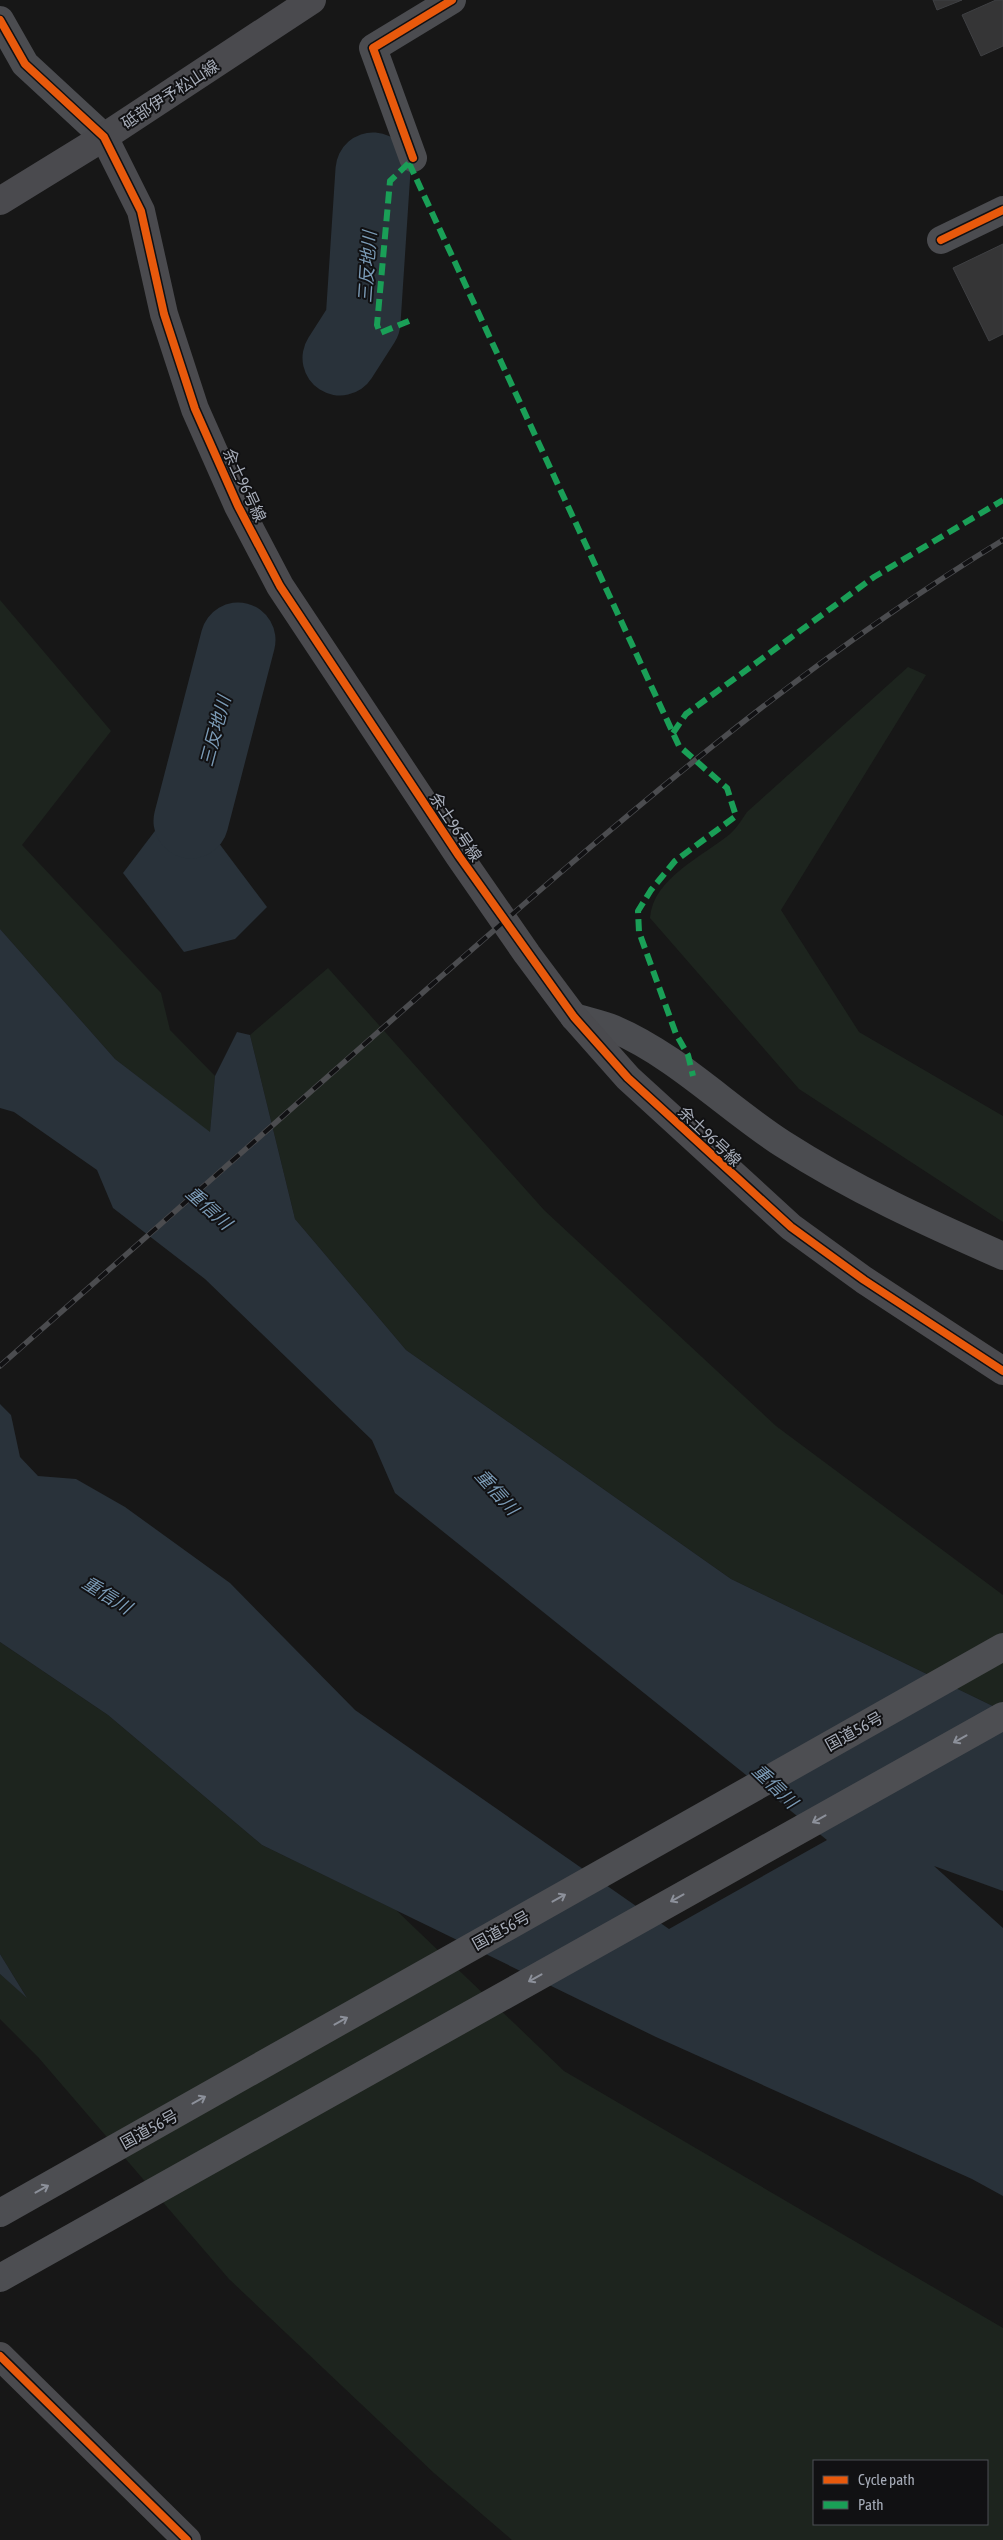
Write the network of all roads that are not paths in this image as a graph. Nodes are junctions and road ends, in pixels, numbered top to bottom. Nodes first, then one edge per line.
1 (312, 0) edge
2 (452, 0) edge
3 (0, 20) edge
4 (104, 137) junction
5 (414, 158) dead end
6 (0, 201) edge
7 (1003, 210) edge
8 (941, 240) dead end
9 (574, 1017) junction
10 (1003, 1256) edge
11 (1003, 1371) edge
12 (1003, 1647) edge
13 (1003, 1716) edge
14 (0, 2213) edge
15 (0, 2278) edge
16 (0, 2356) edge
17 (186, 2540) edge

1 - 4 street, 砥部伊予松山線
2 - 5 street
3 - 4 street
4 - 6 street, 砥部伊予松山線
4 - 9 street, 余土96号線
7 - 8 street
9 - 10 street
9 - 11 street, 余土96号線
14 -> 12 highway, 国道56号
13 -> 15 highway
16 - 17 street

